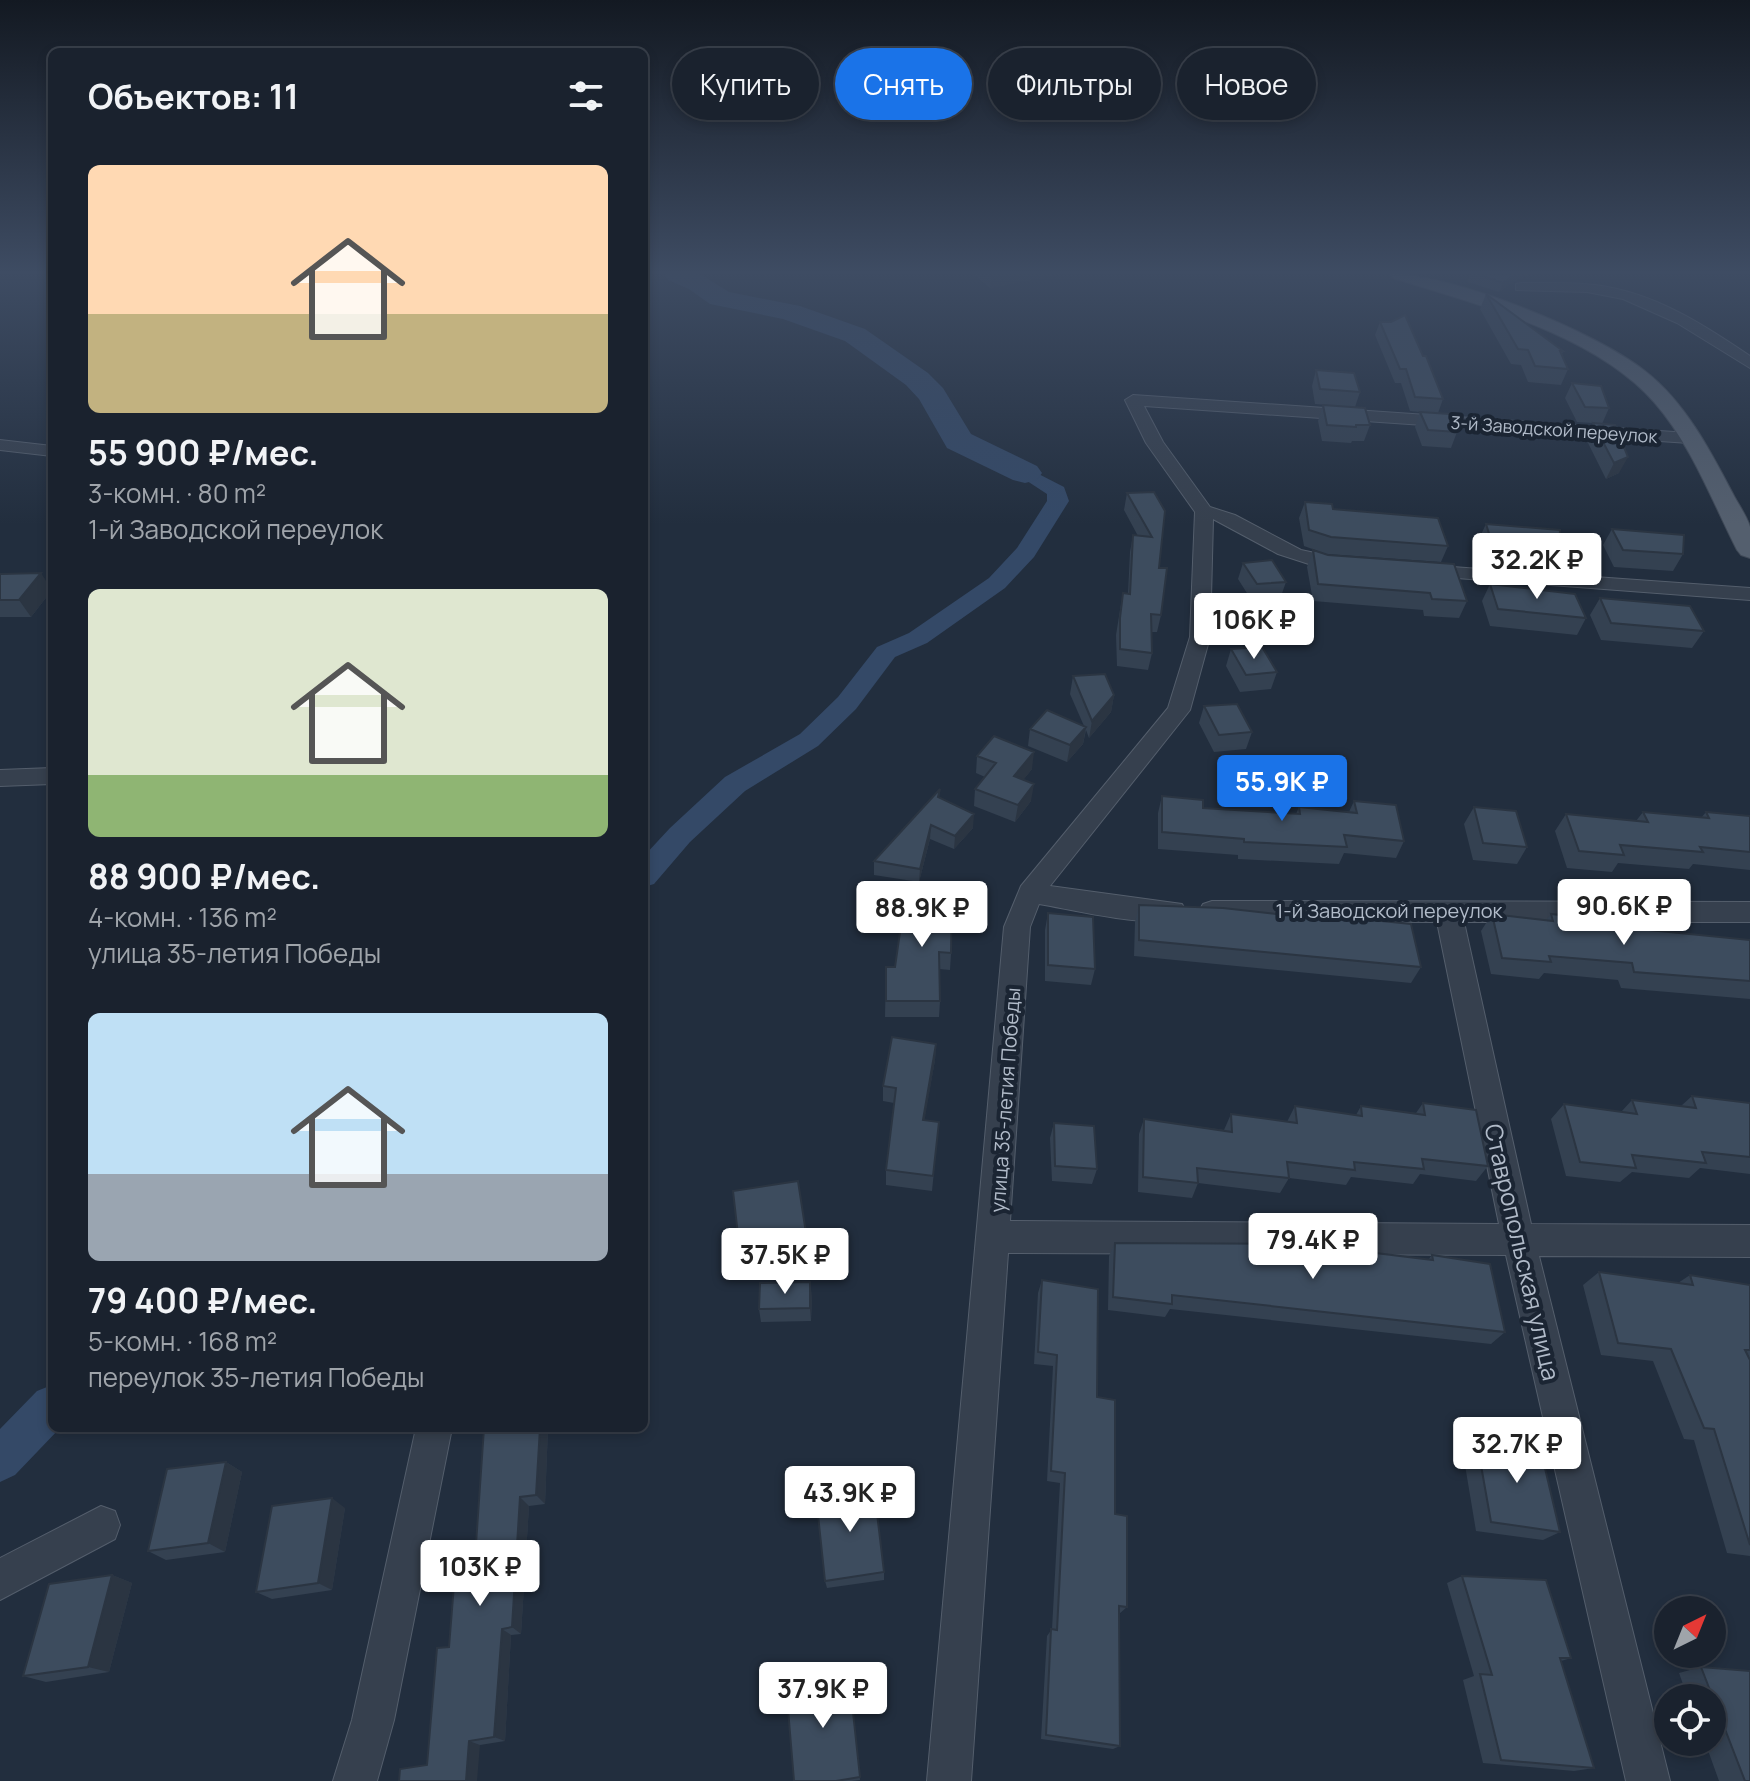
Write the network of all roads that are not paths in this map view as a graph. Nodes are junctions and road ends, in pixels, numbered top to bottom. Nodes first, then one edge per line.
1 (1612, 357) edge
2 (1689, 438) junction
3 (0, 445) edge
4 (48, 451) edge
5 (1204, 512) junction
6 (1750, 550) edge
7 (1370, 567) edge
8 (1402, 569) edge
9 (1750, 594) edge
10 (48, 776) edge
11 (0, 778) edge
12 (1030, 893) junction
13 (1448, 910) junction
14 (1750, 912) edge
15 (995, 1237) junction
16 (1518, 1238) junction
17 (1750, 1241) edge
18 (433, 1432) edge
19 (101, 1525) dead end
20 (0, 1580) edge
21 (355, 1781) edge
22 (949, 1781) edge
23 (1648, 1781) edge

1 - 2 main road
2 - 5 street, 3-й Заводской переулок
2 - 6 main road
3 - 4 street
5 - 7 street
5 - 12 street, улица 35-летия Победы
8 - 9 street
10 - 11 street
12 - 13 street, 1-й Заводской переулок
12 - 15 street, улица 35-летия Победы
13 - 14 street, 1-й Заводской переулок
13 - 16 street, Ставропольская улица
15 - 16 street
15 - 22 street, улица 35-летия Победы
16 - 17 street
16 - 23 street, Ставропольская улица
18 - 21 street
19 - 20 street

